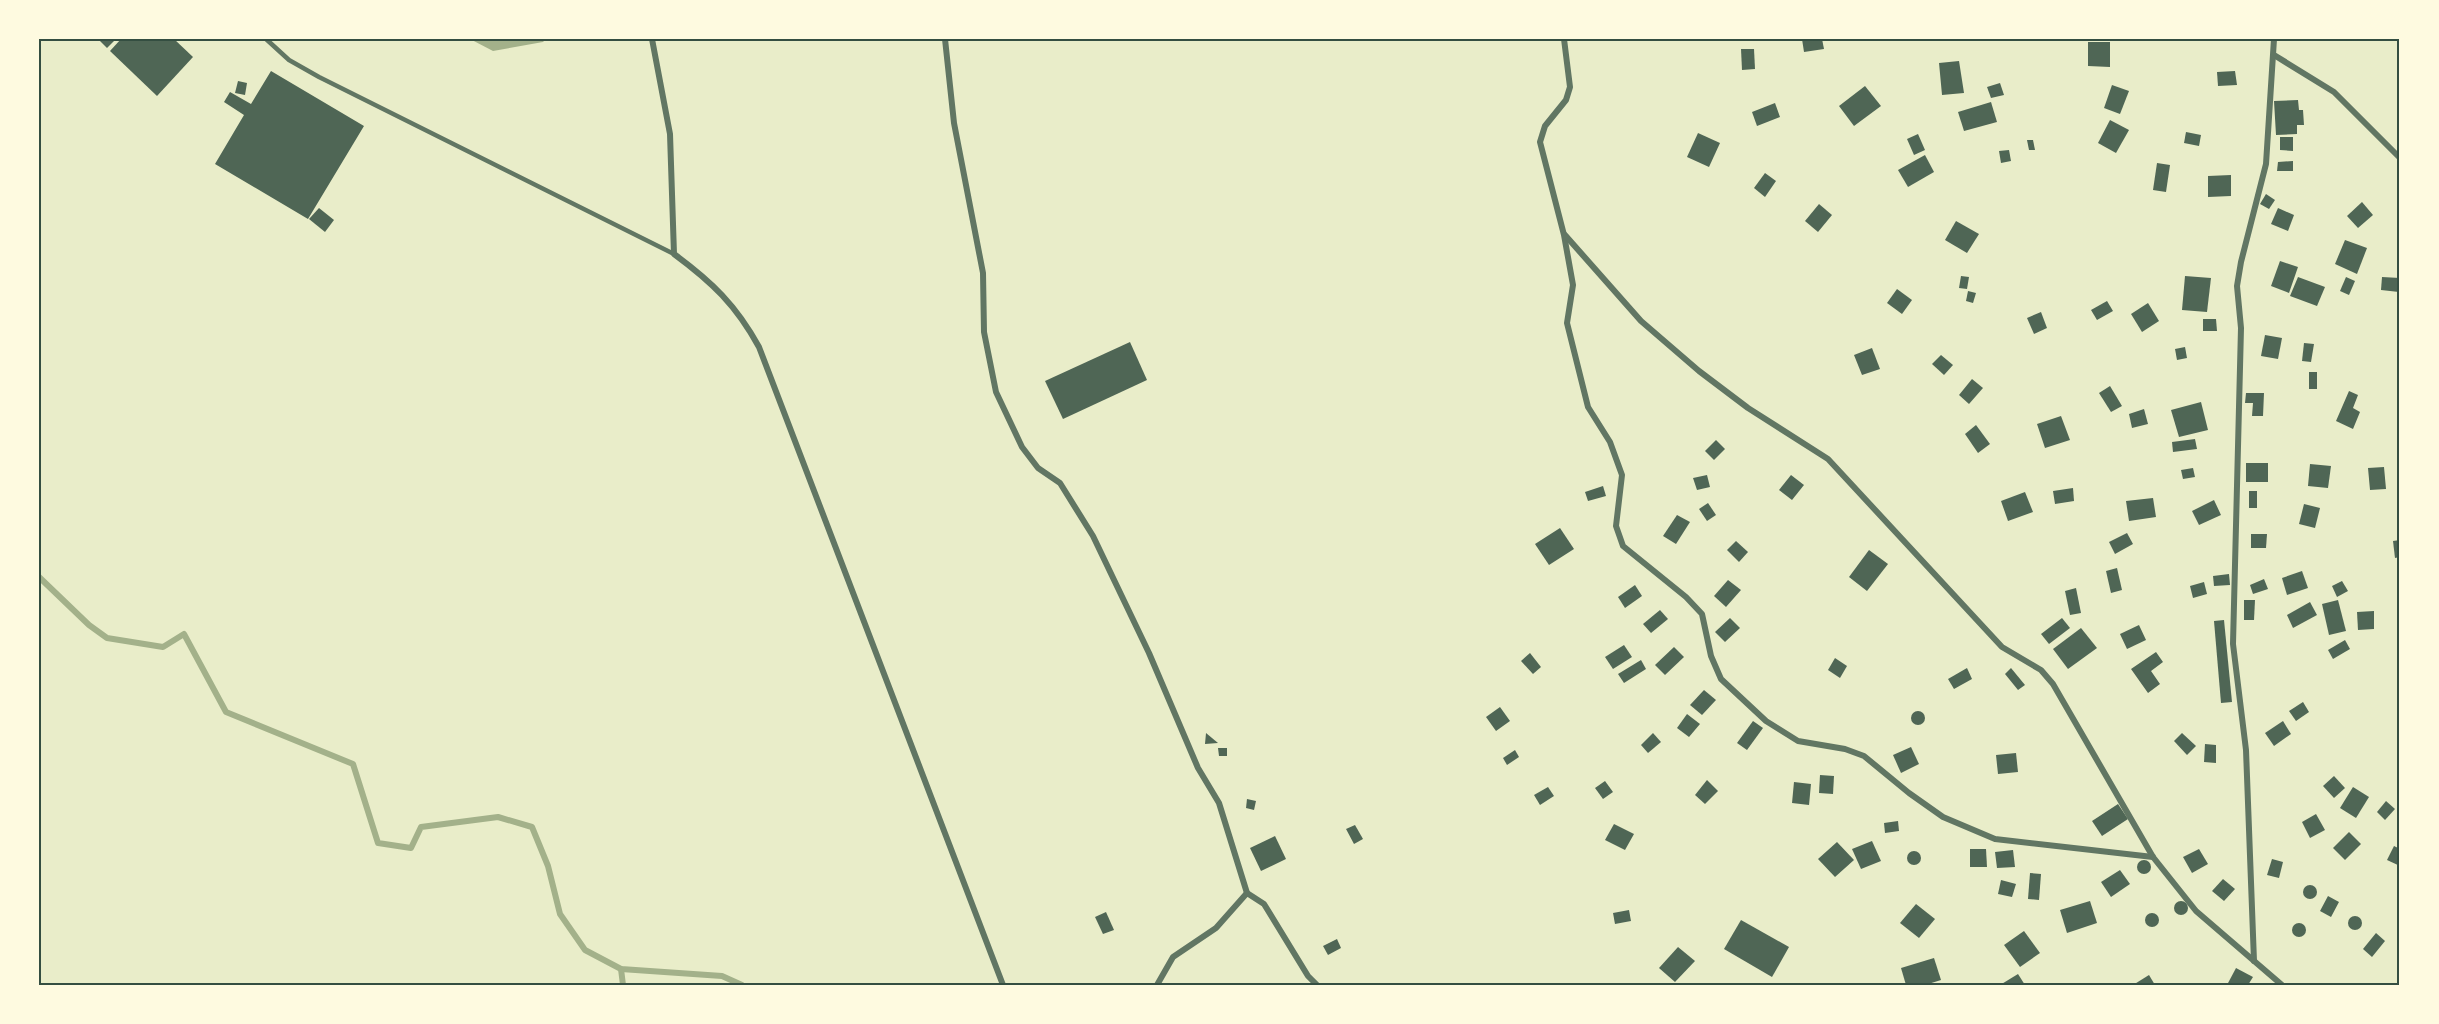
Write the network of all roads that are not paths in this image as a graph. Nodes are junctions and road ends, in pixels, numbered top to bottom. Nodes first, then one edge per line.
1 (266, 39) edge
2 (652, 39) edge
3 (945, 39) edge
4 (1564, 39) edge
5 (2274, 39) edge
6 (2274, 55) junction
7 (2400, 158) edge
8 (1564, 235) junction
9 (674, 254) junction
10 (2153, 857) junction
11 (1247, 893) junction
12 (2254, 961) junction
13 (1003, 985) edge
14 (1157, 985) edge
15 (1317, 985) edge
16 (2282, 985) edge

1 - 9 lane
2 - 9 street
3 - 11 street
4 - 8 street
5 - 6 street
6 - 7 street
6 - 12 street
8 - 10 street
8 - 10 street
9 - 13 street
10 - 12 street
11 - 14 street
11 - 15 street
12 - 16 street

